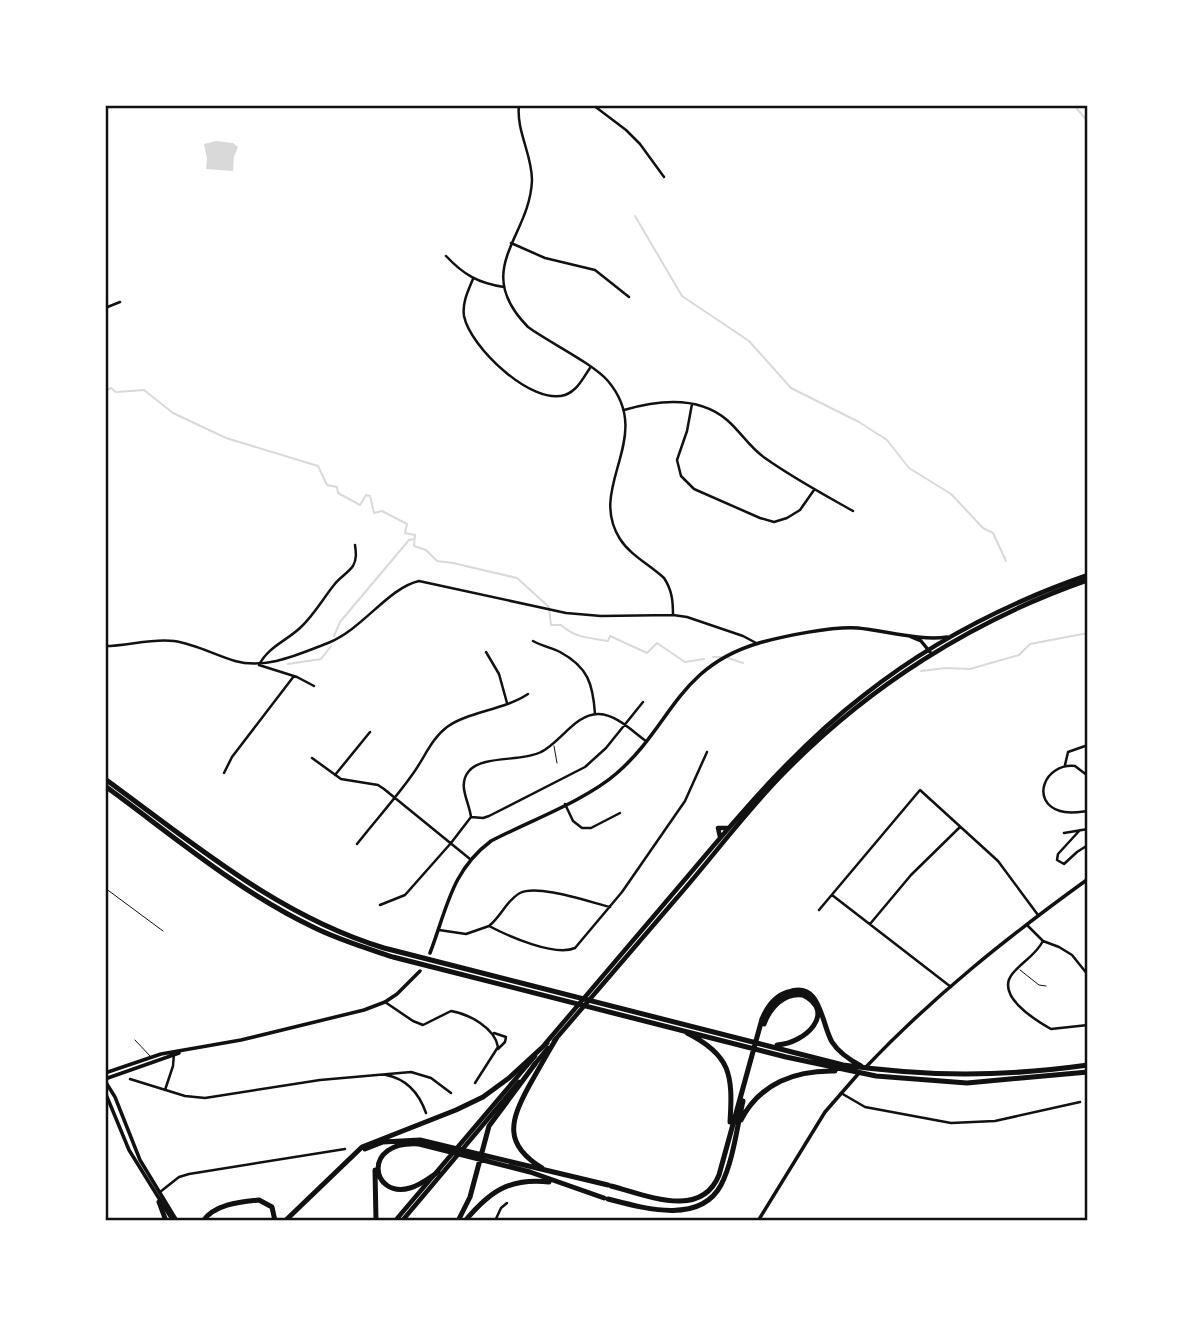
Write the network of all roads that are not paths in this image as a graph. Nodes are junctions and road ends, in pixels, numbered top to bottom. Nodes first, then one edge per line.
1 (519, 105) edge
2 (593, 105) edge
3 (664, 177) dead end
4 (511, 243) junction
5 (446, 256) dead end
6 (473, 279) junction
7 (504, 287) junction
8 (629, 297) dead end
9 (120, 302) dead end
10 (105, 308) edge
11 (590, 368) junction
12 (692, 404) junction
13 (624, 410) junction
14 (814, 489) junction
15 (853, 511) dead end
16 (355, 545) dead end
17 (1088, 578) edge
18 (673, 615) junction
19 (907, 636) junction
20 (921, 636) junction
21 (950, 637) junction
22 (533, 641) dead end
23 (758, 644) junction
24 (105, 646) edge
25 (930, 651) junction
26 (486, 652) dead end
27 (259, 665) junction
28 (294, 676) junction
29 (314, 686) dead end
30 (528, 694) dead end
31 (643, 702) dead end
32 (507, 704) junction
33 (595, 714) junction
34 (624, 725) junction
35 (370, 732) dead end
36 (646, 741) junction
37 (554, 744) junction
38 (1088, 744) edge
39 (707, 752) dead end
40 (312, 758) dead end
41 (557, 763) dead end
42 (1065, 765) junction
43 (224, 773) dead end
44 (335, 775) junction
45 (1088, 776) edge
46 (105, 779) edge
47 (105, 786) edge
48 (394, 797) junction
49 (565, 804) junction
50 (1088, 811) edge
51 (620, 813) dead end
52 (471, 817) junction
53 (961, 825) junction
54 (1088, 829) edge
55 (1080, 830) junction
56 (1064, 833) dead end
57 (451, 843) junction
58 (357, 844) dead end
59 (1088, 845) edge
60 (470, 859) junction
61 (1088, 879) edge
62 (105, 888) edge
63 (832, 895) junction
64 (380, 905) dead end
65 (610, 907) junction
66 (819, 910) dead end
67 (1038, 915) junction
68 (870, 924) junction
69 (1026, 924) junction
70 (489, 926) junction
71 (439, 930) junction
72 (163, 931) dead end
73 (1043, 941) junction
74 (426, 960) junction
75 (1019, 968) junction
76 (420, 971) dead end
77 (1088, 975) edge
78 (1046, 986) dead end
79 (951, 987) junction
80 (384, 1002) junction
81 (603, 1007) junction
82 (1088, 1026) edge
83 (677, 1028) junction
84 (490, 1030) junction
85 (759, 1038) junction
86 (556, 1039) junction
87 (135, 1040) dead end
88 (547, 1043) junction
89 (767, 1045) junction
90 (496, 1051) junction
91 (174, 1053) junction
92 (152, 1060) junction
93 (535, 1064) junction
94 (1088, 1065) edge
95 (864, 1068) junction
96 (846, 1071) junction
97 (1088, 1072) edge
98 (105, 1073) edge
99 (399, 1073) junction
100 (375, 1074) junction
101 (130, 1079) dead end
102 (399, 1079) junction
103 (105, 1080) edge
104 (475, 1083) dead end
105 (165, 1090) junction
106 (105, 1092) edge
107 (451, 1093) dead end
108 (841, 1093) junction
109 (1080, 1102) dead end
110 (426, 1112) dead end
111 (733, 1132) junction
112 (399, 1140) junction
113 (448, 1148) junction
114 (345, 1149) dead end
115 (486, 1158) junction
116 (347, 1161) junction
117 (438, 1171) junction
118 (548, 1171) junction
119 (556, 1183) junction
120 (157, 1194) junction
121 (159, 1202) junction
122 (508, 1203) dead end
123 (166, 1221) edge
124 (175, 1221) edge
125 (203, 1221) edge
126 (275, 1221) edge
127 (285, 1221) edge
128 (376, 1221) edge
129 (395, 1221) edge
130 (402, 1221) edge
131 (462, 1221) edge
132 (495, 1221) edge
133 (758, 1221) edge

1 - 4 street
2 - 3 street
4 - 7 street
4 - 8 street
5 - 6 street
6 - 7 street
6 - 11 street
7 - 11 street
9 - 10 street
11 - 13 street
12 - 13 street
12 - 14 street
12 - 14 street
13 - 18 street
14 - 15 street
16 - 27 street
17 - 21 highway
17 - 25 highway
18 - 23 street
18 - 27 street
19 - 20 main road
19 - 23 main road
19 - 25 main road
20 - 21 main road
20 - 25 main road
21 - 25 highway
22 - 33 street
23 - 36 main road
24 - 27 street
25 - 86 highway
25 - 88 highway
26 - 32 street
27 - 28 street
28 - 29 street
28 - 43 street
30 - 32 street
31 - 34 street
32 - 48 street
33 - 34 street
33 - 37 street
34 - 36 street
34 - 52 street
35 - 44 street
36 - 49 main road
37 - 41 lane
37 - 52 street
38 - 42 street
39 - 65 street
40 - 44 street
42 - 45 street
42 - 50 street
44 - 48 street
46 - 74 highway
47 - 74 highway
48 - 57 street
48 - 58 street
49 - 51 street
49 - 60 main road
52 - 57 street
53 - 63 street
53 - 67 street
53 - 68 street
54 - 55 street
55 - 56 street
55 - 59 street
57 - 60 street
57 - 64 street
60 - 71 main road
61 - 67 main road
62 - 72 lane
63 - 66 street
63 - 68 street
65 - 70 street
65 - 70 street
67 - 69 main road
68 - 79 street
69 - 73 street
69 - 79 main road
70 - 71 street
71 - 74 main road
73 - 75 street
73 - 77 street
74 - 81 highway
75 - 78 lane
75 - 82 street
76 - 80 main road
79 - 108 main road
80 - 84 street
80 - 91 main road
81 - 83 highway
81 - 89 highway
83 - 96 highway
83 - 111 highway
84 - 90 street
84 - 90 street
85 - 89 highway
85 - 95 highway
85 - 111 highway
86 - 93 highway
86 - 118 highway
87 - 92 lane
88 - 116 highway
88 - 117 highway
89 - 95 highway
90 - 104 street
91 - 92 main road
91 - 105 street
92 - 98 main road
92 - 103 main road
93 - 130 highway
93 - 131 highway
94 - 95 highway
96 - 97 highway
96 - 111 highway
99 - 100 street
99 - 102 street
99 - 107 street
100 - 102 street
100 - 105 street
101 - 105 street
102 - 110 street
103 - 120 main road
106 - 120 main road
108 - 109 street
108 - 133 main road
111 - 118 highway
111 - 119 highway
112 - 113 highway
112 - 116 highway
112 - 128 highway
113 - 115 highway
113 - 117 highway
114 - 120 street
115 - 118 highway
115 - 119 highway
116 - 127 highway
117 - 129 highway
119 - 131 highway
120 - 121 main road
120 - 124 main road
121 - 123 highway
121 - 124 main road
122 - 132 street
125 - 126 highway

